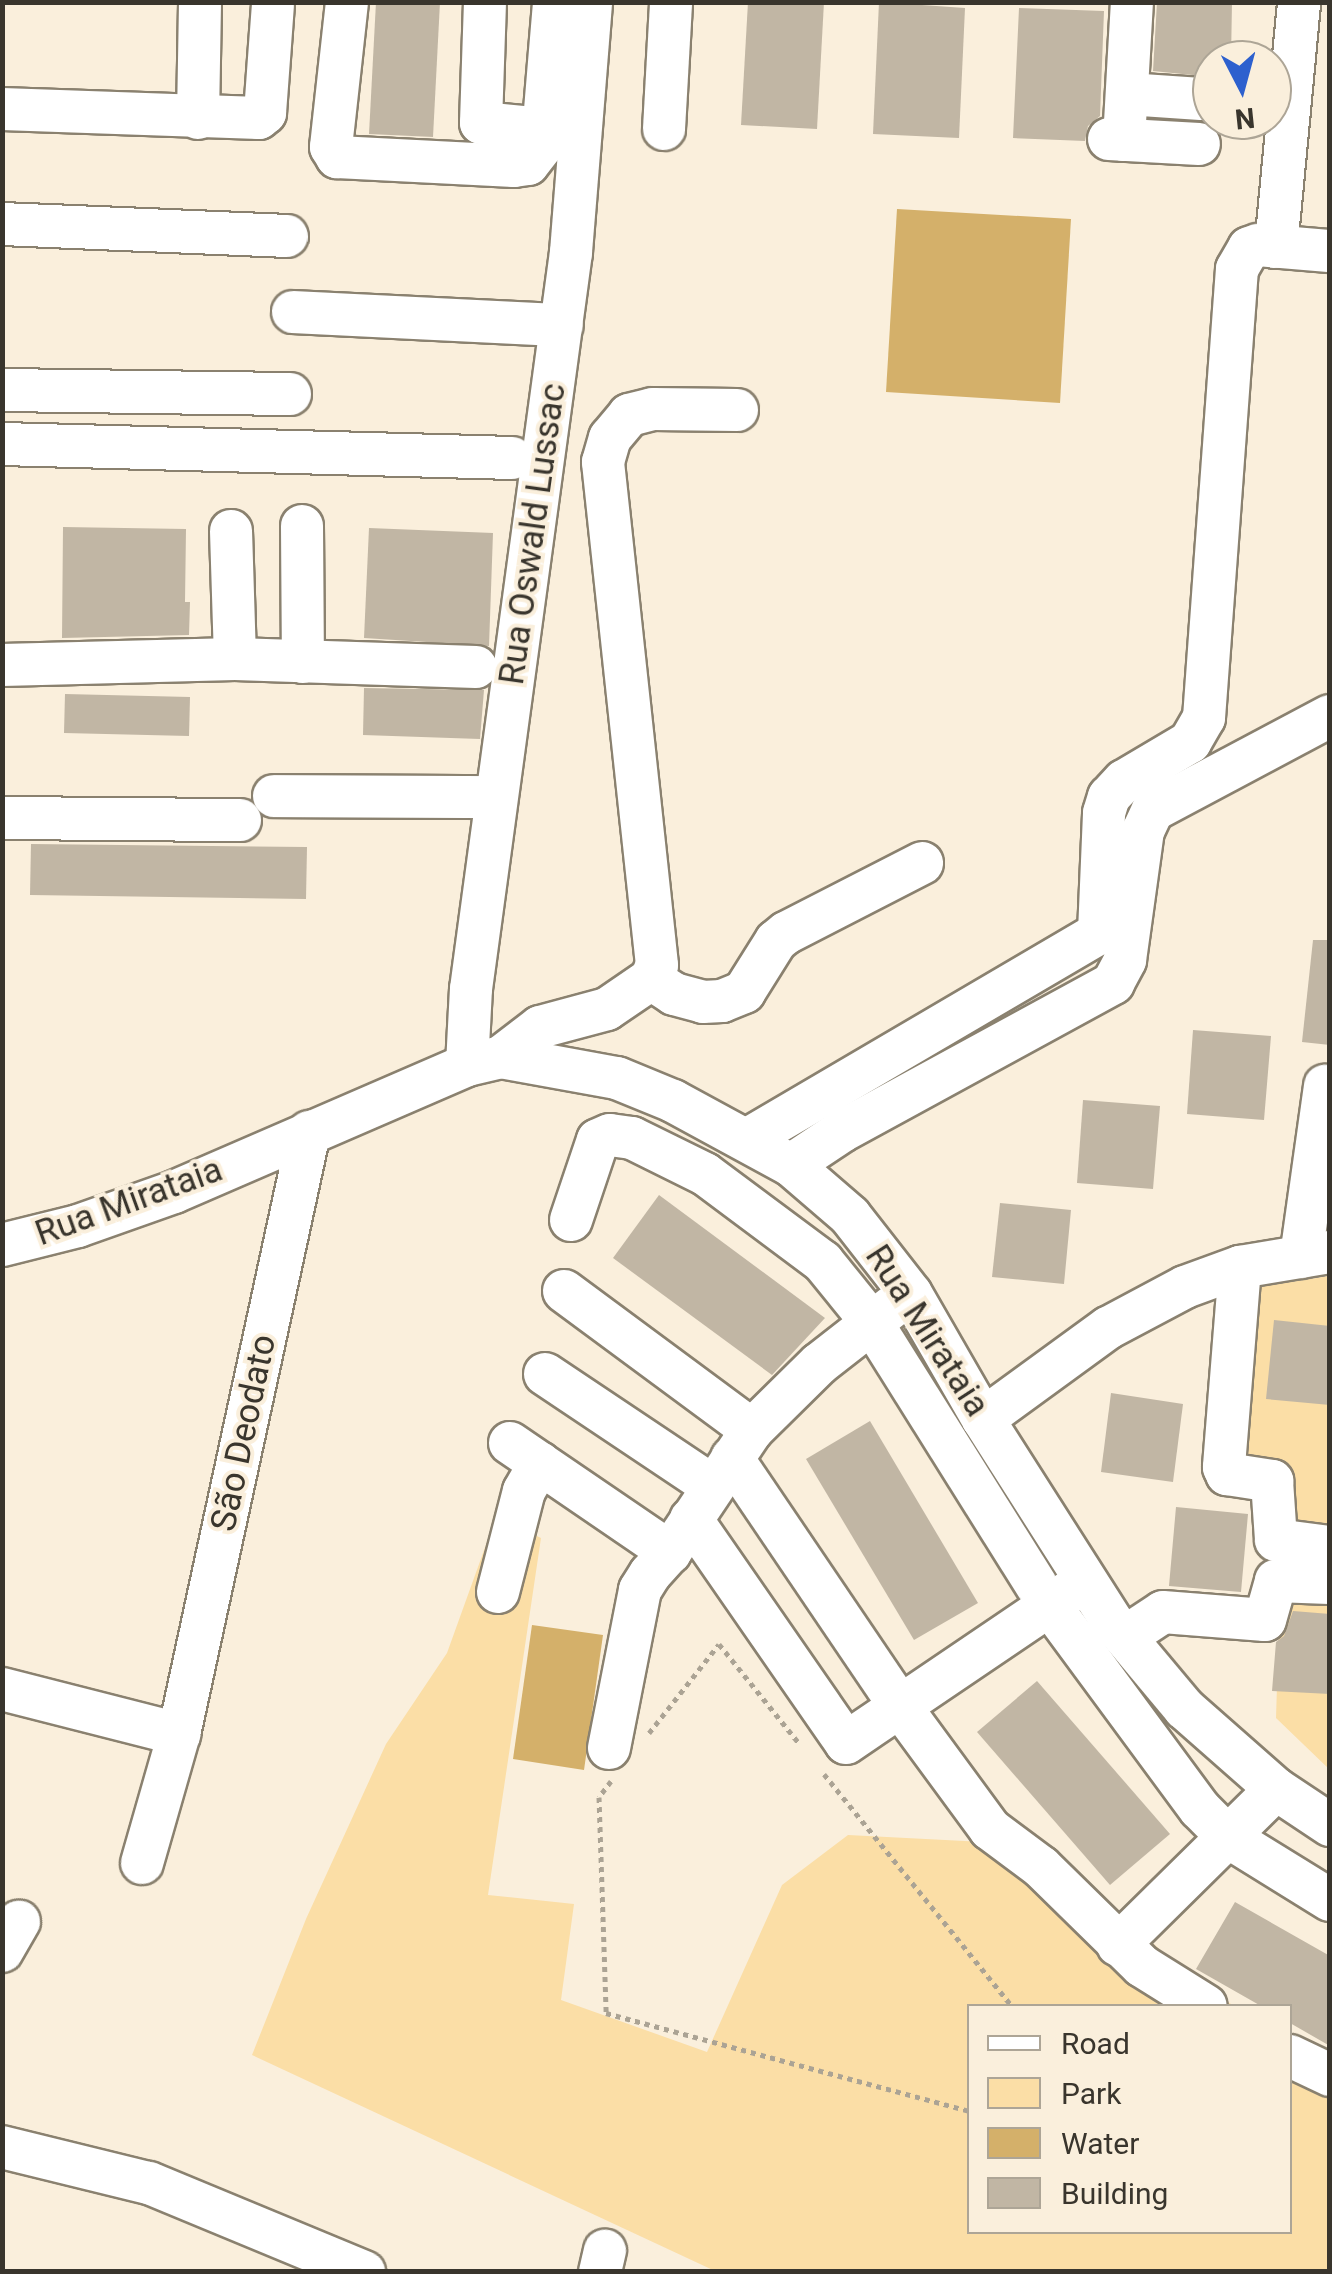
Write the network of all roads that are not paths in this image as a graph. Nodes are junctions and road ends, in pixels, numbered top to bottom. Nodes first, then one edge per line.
1 (200, 2) edge
2 (347, 2) edge
3 (486, 2) edge
4 (554, 2) edge
5 (590, 2) edge
6 (671, 2) edge
7 (1132, 2) edge
8 (1299, 2) edge
9 (272, 5) dead end
10 (1127, 94) junction
11 (1192, 99) edge
12 (2, 108) edge
13 (198, 118) junction
14 (664, 128) dead end
15 (543, 129) junction
16 (1199, 144) dead end
17 (2, 224) edge
18 (286, 236) dead end
19 (1276, 246) junction
20 (1330, 251) edge
21 (293, 312) dead end
22 (562, 325) junction
23 (2, 390) edge
24 (290, 394) dead end
25 (737, 410) dead end
26 (548, 430) junction
27 (610, 438) junction
28 (2, 444) edge
29 (512, 458) dead end
30 (302, 526) dead end
31 (231, 531) dead end
32 (235, 659) junction
33 (303, 662) junction
34 (2, 666) edge
35 (476, 668) dead end
36 (1330, 716) edge
37 (274, 796) dead end
38 (496, 796) junction
39 (2, 818) edge
40 (240, 820) dead end
41 (922, 863) dead end
42 (651, 978) junction
43 (484, 1061) junction
44 (1325, 1086) dead end
45 (309, 1132) junction
46 (748, 1139) junction
47 (791, 1165) junction
48 (572, 1220) dead end
49 (2, 1245) edge
50 (1315, 1254) edge
51 (1240, 1267) junction
52 (564, 1291) dead end
53 (912, 1294) junction
54 (870, 1320) junction
55 (545, 1374) dead end
56 (983, 1418) junction
57 (711, 1489) junction
58 (1330, 1547) edge
59 (1085, 1581) junction
60 (1330, 1583) edge
61 (1036, 1586) dead end
62 (498, 1592) dead end
63 (1062, 1622) dead end
64 (1125, 1638) junction
65 (2, 1689) edge
66 (902, 1709) junction
67 (179, 1734) junction
68 (626, 1750) road end
69 (1276, 1790) junction
70 (1330, 1825) edge
71 (1228, 1837) junction
72 (142, 1863) dead end
73 (1330, 1900) edge
74 (1118, 1945) junction
75 (1203, 2004) edge
76 (1292, 2057) edge
77 (1330, 2076) edge
78 (2, 2147) edge
79 (364, 2272) edge

1 - 13 street
2 - 15 street
3 - 15 street
4 - 15 street
5 - 22 street, Rua Oswald Lussac
6 - 14 street
7 - 10 street
8 - 19 street
9 - 13 street
10 - 11 street
10 - 16 street
12 - 13 street
17 - 18 street
19 - 20 street
19 - 46 street
21 - 22 street
22 - 26 street, Rua Oswald Lussac
23 - 24 street
25 - 27 street
26 - 27 street
26 - 38 street, Rua Oswald Lussac
27 - 42 street
28 - 29 street
30 - 33 street
31 - 32 street
32 - 33 street
32 - 34 street
33 - 35 street
36 - 47 street
37 - 38 street
38 - 43 street, Rua Oswald Lussac
39 - 40 street
41 - 42 street
42 - 43 street
43 - 45 street, Rua Mirataia
43 - 46 street, Rua Mirataia
44 - 50 street
45 - 49 street, Rua Mirataia
45 - 67 street, São Deodato
46 - 47 street, Rua Mirataia
47 - 53 street, Rua Mirataia
48 - 54 street
50 - 51 street
51 - 56 street
51 - 58 street
52 - 57 street
53 - 54 street
53 - 56 street, Rua Mirataia
54 - 57 street
54 - 61 street
55 - 57 street
56 - 59 street, Rua Mirataia
57 - 62 street
57 - 66 street
57 - 66 street
57 - 68 street
59 - 64 street, Rua Mirataia
59 - 66 street
60 - 64 street
63 - 71 street
64 - 69 street, Rua Mirataia
65 - 67 street
66 - 74 street
67 - 72 street, São Deodato
69 - 70 street, Rua Mirataia
69 - 71 street
71 - 73 street
71 - 74 street
74 - 75 street
76 - 77 street
78 - 79 street

